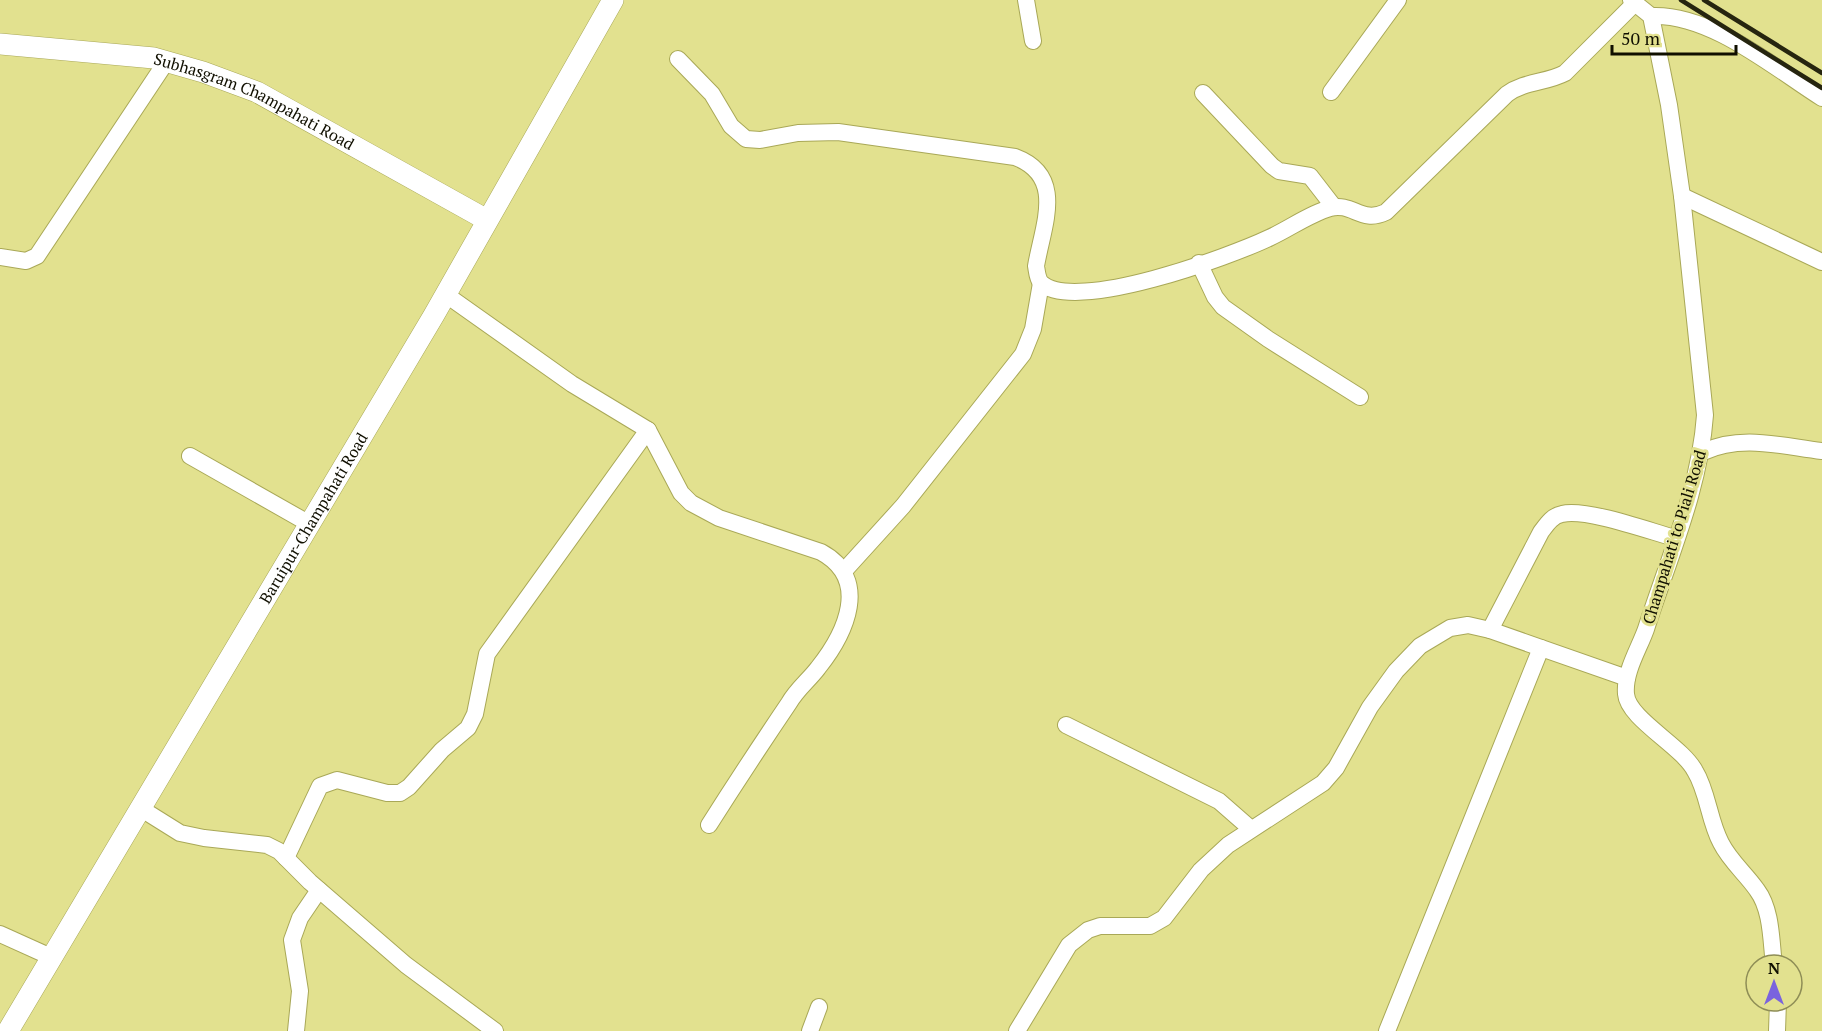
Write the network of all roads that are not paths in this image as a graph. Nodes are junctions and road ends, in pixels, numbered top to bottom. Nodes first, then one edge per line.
1 (613, 0) edge
2 (1026, 0) edge
3 (1398, 0) edge
4 (1633, 2) edge
5 (1651, 16) junction
6 (1033, 41) dead end
7 (0, 44) edge
8 (678, 59) dead end
9 (166, 62) junction
10 (1331, 92) dead end
11 (1203, 93) dead end
12 (1822, 98) edge
13 (1682, 196) junction
14 (1334, 207) junction
15 (487, 219) junction
16 (0, 257) edge
17 (1822, 262) edge
18 (1199, 263) junction
19 (1041, 283) junction
20 (445, 294) junction
21 (1360, 397) dead end
22 (648, 429) junction
23 (1702, 452) junction
24 (1822, 452) edge
25 (190, 456) dead end
26 (308, 523) junction
27 (1675, 538) junction
28 (844, 571) junction
29 (1490, 630) junction
30 (1541, 648) junction
31 (1627, 678) junction
32 (1066, 725) dead end
33 (140, 808) junction
34 (709, 825) dead end
35 (1251, 829) junction
36 (286, 858) junction
37 (319, 890) junction
38 (0, 934) edge
39 (1773, 953) edge
40 (51, 957) junction
41 (819, 1007) dead end
42 (1778, 1013) edge
43 (8, 1031) edge
44 (296, 1031) edge
45 (495, 1031) edge
46 (810, 1031) edge
47 (1017, 1031) edge
48 (1387, 1031) edge
49 (1777, 1031) edge

1 - 15 main road, Baruipur-Champahati Road
2 - 6 street
3 - 10 street
4 - 5 street
4 - 14 street
5 - 12 street
5 - 13 street, Champahati to Piali Road
7 - 9 main road, Subhasgram Champahati Road
8 - 19 street
9 - 15 main road, Subhasgram Champahati Road
9 - 16 street
11 - 14 street
13 - 17 street
13 - 23 street, Champahati to Piali Road
14 - 18 street
15 - 20 main road, Baruipur-Champahati Road
18 - 19 street
18 - 21 street
19 - 28 street
20 - 22 street
20 - 26 main road, Baruipur-Champahati Road
22 - 28 street
22 - 36 street
23 - 24 street
23 - 27 street, Champahati to Piali Road
25 - 26 street
26 - 33 main road, Baruipur-Champahati Road
27 - 29 street
27 - 31 street, Champahati to Piali Road
28 - 34 street
29 - 30 street
29 - 35 street
30 - 31 street
30 - 48 street
31 - 39 street
32 - 35 street
33 - 36 street
33 - 40 main road, Baruipur-Champahati Road
35 - 47 street
36 - 37 street
37 - 44 street
37 - 45 street
38 - 40 street
40 - 43 main road, Baruipur-Champahati Road
41 - 46 street
42 - 49 street

